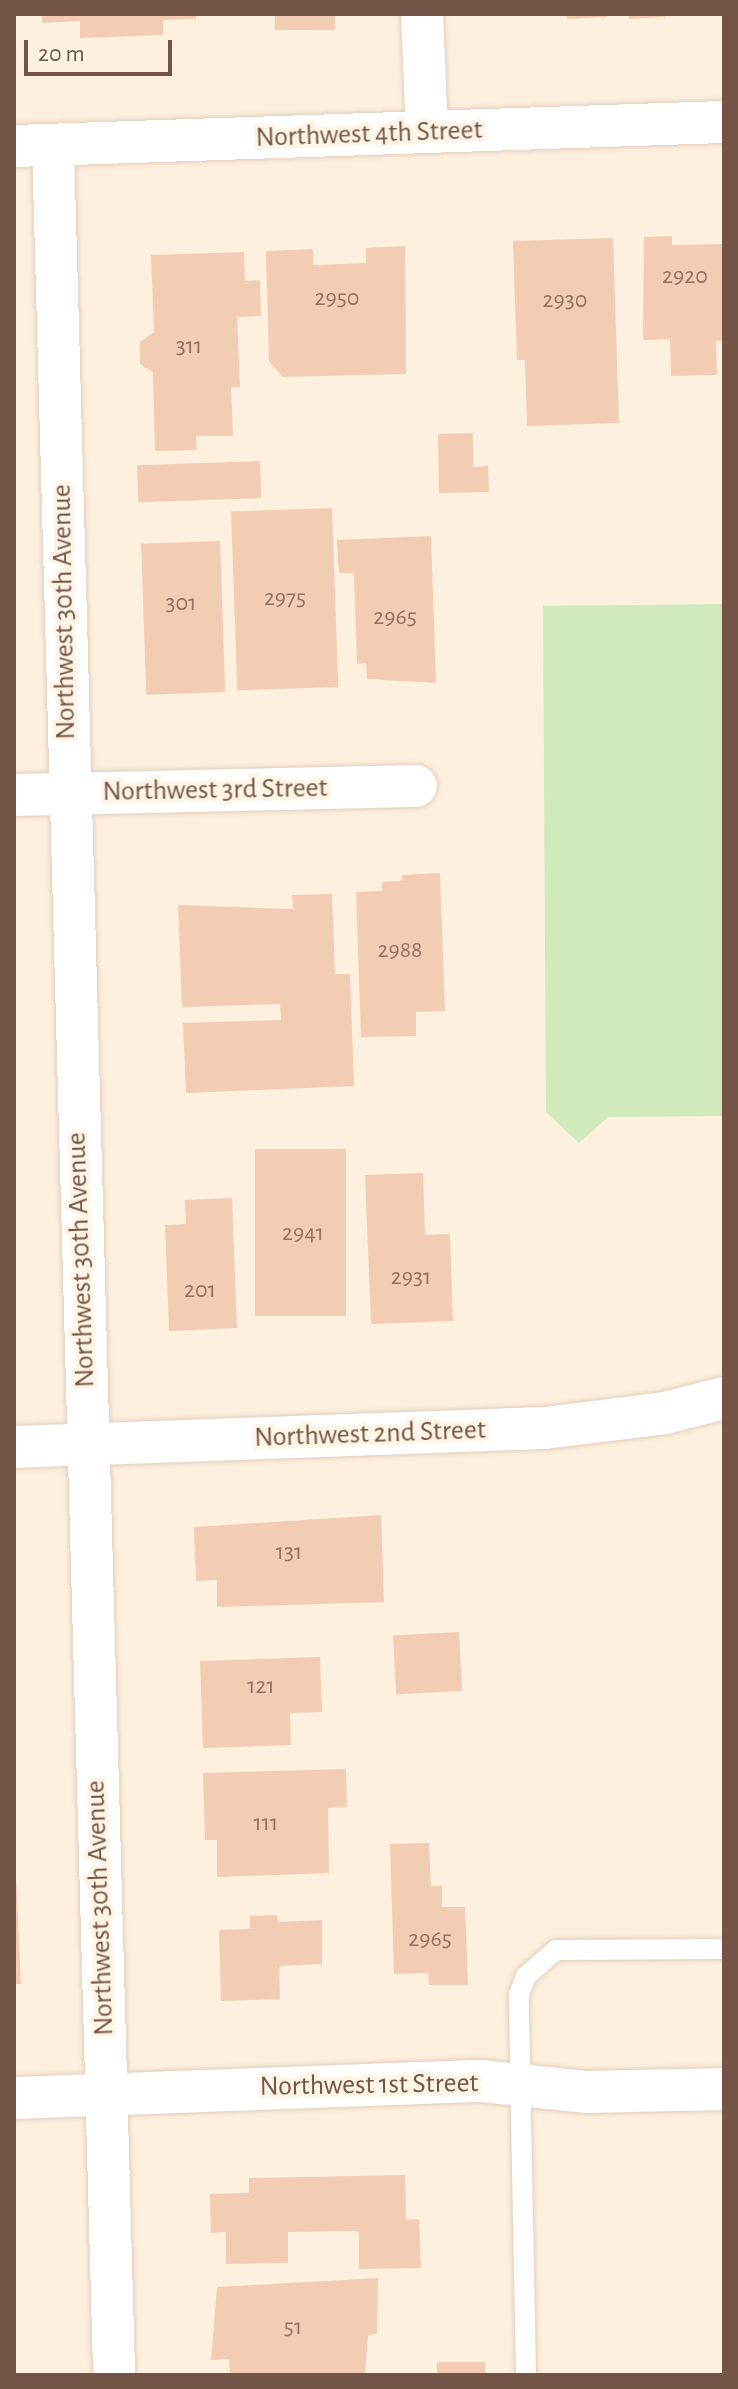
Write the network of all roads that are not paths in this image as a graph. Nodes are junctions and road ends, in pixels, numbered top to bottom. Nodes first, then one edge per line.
1 (422, 14) edge
2 (724, 122) edge
3 (427, 132) junction
4 (34, 145) edge
5 (416, 786) dead end
6 (69, 793) junction
7 (14, 795) edge
8 (724, 1398) edge
9 (86, 1444) junction
10 (14, 1447) edge
11 (724, 1949) edge
12 (522, 2085) junction
13 (724, 2089) edge
14 (106, 2095) junction
15 (14, 2098) edge
16 (114, 2375) edge
17 (526, 2375) edge

1 - 3 street
2 - 3 street, Northwest 4th Street
3 - 4 street, Northwest 4th Street
4 - 6 street, Northwest 30th Avenue
5 - 6 street, Northwest 3rd Street
6 - 7 street, Northwest 3rd Street
6 - 9 street, Northwest 30th Avenue
8 - 9 street, Northwest 2nd Street
9 - 10 street, Northwest 2nd Street
9 - 14 street, Northwest 30th Avenue
11 - 12 lane
12 - 13 street, Northwest 1st Street
12 - 14 street, Northwest 1st Street
12 - 17 lane
14 - 15 street, Northwest 1st Street
14 - 16 street, Northwest 30th Avenue

